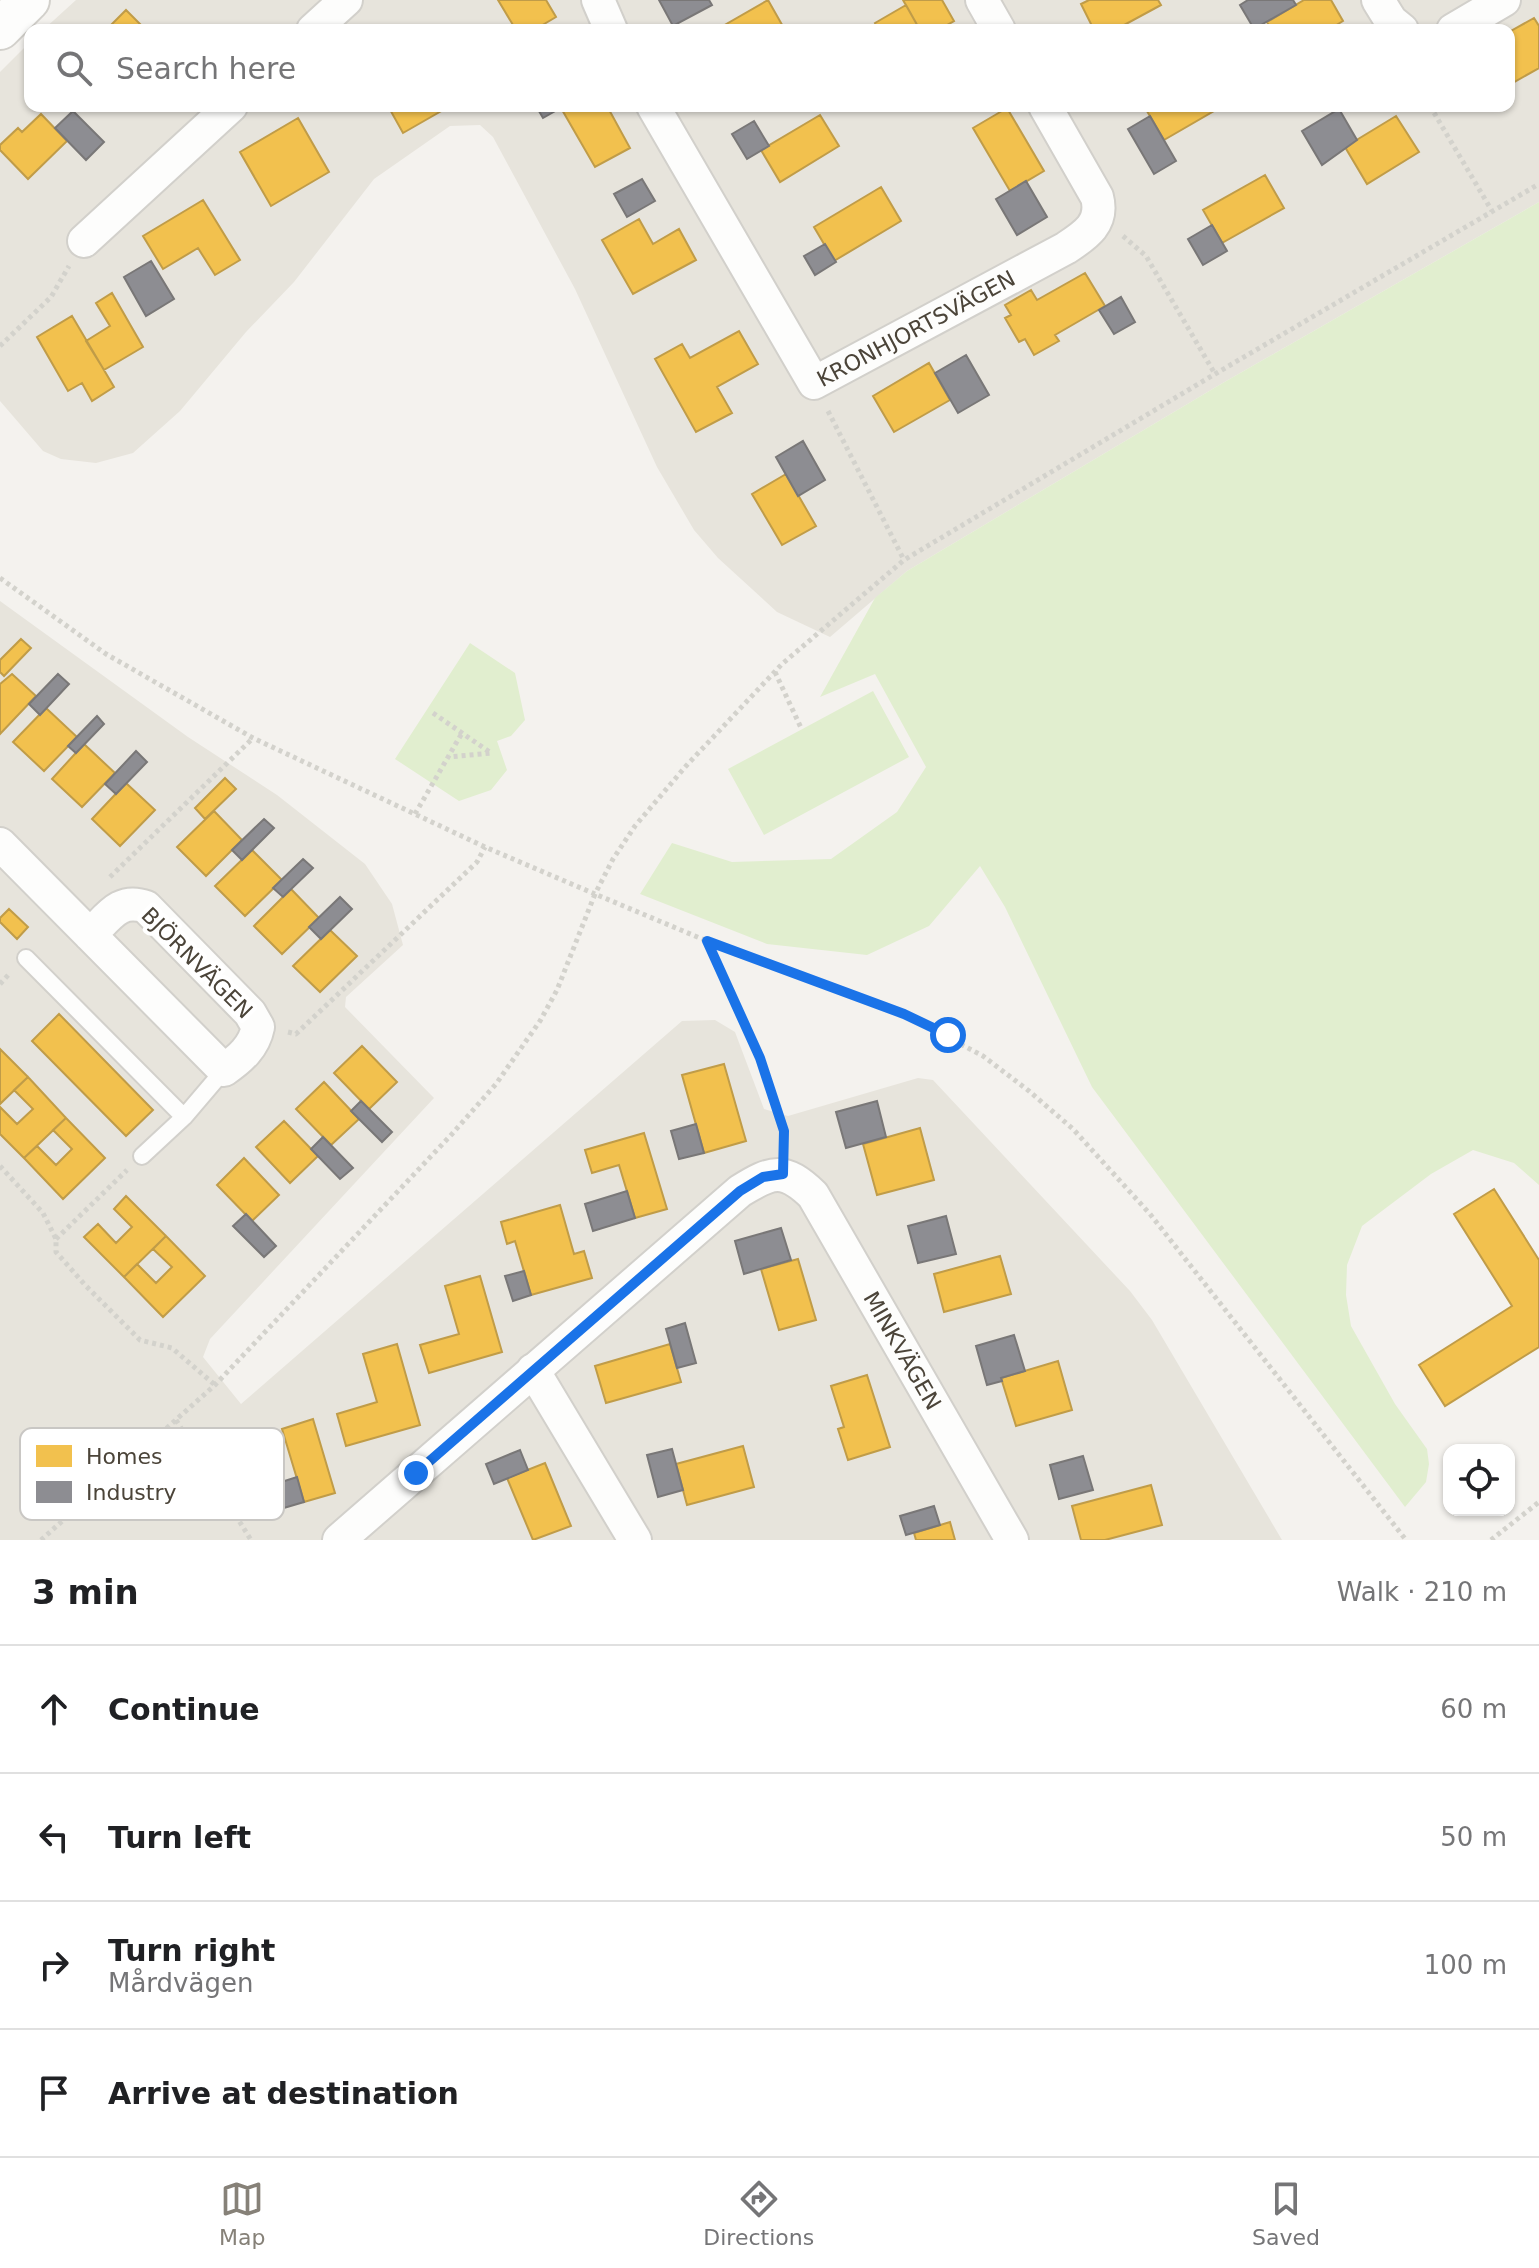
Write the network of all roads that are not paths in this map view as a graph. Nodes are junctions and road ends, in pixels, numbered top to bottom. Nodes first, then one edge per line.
1 (29, 0) edge
2 (346, 0) edge
3 (598, 0) edge
4 (982, 0) edge
5 (1378, 0) edge
6 (1504, 0) edge
7 (320, 24) edge
8 (608, 24) edge
9 (996, 24) edge
10 (1395, 24) edge
11 (1463, 24) edge
12 (0, 29) edge
13 (224, 112) edge
14 (656, 112) edge
15 (1048, 112) edge
16 (84, 241) road end
17 (0, 844) edge
18 (80, 925) junction
19 (26, 958) dead end
20 (224, 1070) junction
21 (184, 1117) junction
22 (142, 1156) road end
23 (533, 1370) junction
24 (339, 1540) edge
25 (635, 1540) edge
26 (1012, 1540) edge

1 - 12 street
2 - 7 street
3 - 8 street
4 - 9 street
5 - 10 street
6 - 11 street
13 - 16 street
14 - 15 street, KRONHJORTSVÄGEN
17 - 18 street
18 - 20 street
18 - 20 street, BJÖRNVÄGEN
19 - 21 lane
20 - 21 lane
21 - 22 lane
23 - 24 street
23 - 25 street
23 - 26 street, MINKVÄGEN

